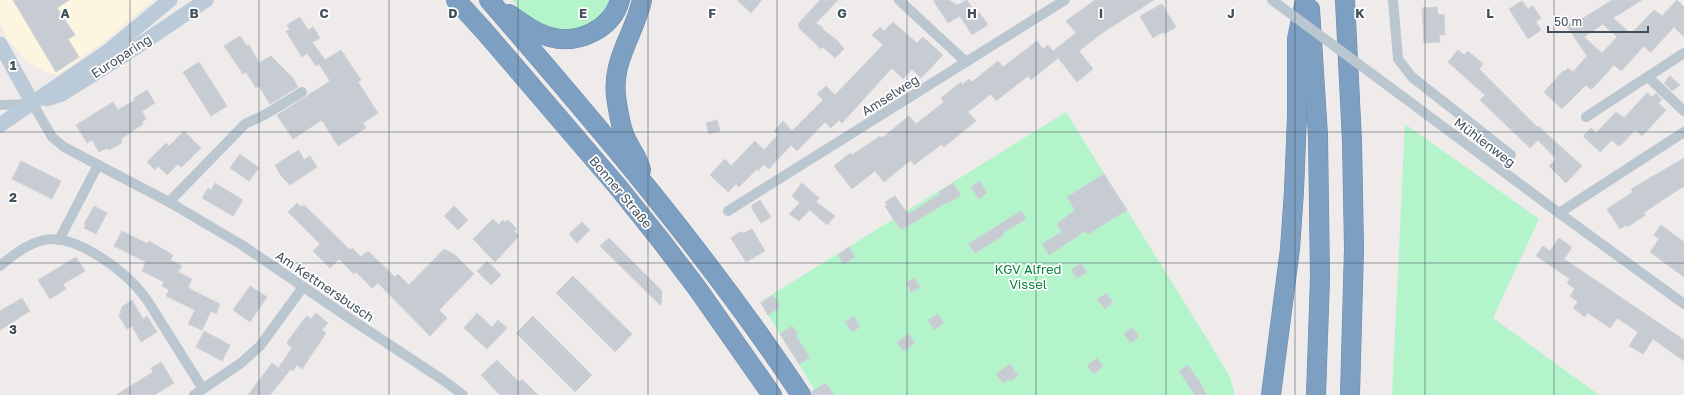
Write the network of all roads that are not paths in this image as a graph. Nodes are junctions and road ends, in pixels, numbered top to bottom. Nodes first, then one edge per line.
1 (170, 0) edge
2 (206, 0) edge
3 (456, 0) edge
4 (620, 0) edge
5 (642, 0) edge
6 (899, 0) edge
7 (1065, 0) edge
8 (1272, 0) edge
9 (1305, 0) edge
10 (1310, 0) edge
11 (1345, 0) edge
12 (1393, 0) edge
13 (490, 1) edge
14 (0, 44) edge
15 (1684, 53) edge
16 (966, 62) junction
17 (1648, 77) junction
18 (302, 92) dead end
19 (33, 104) junction
20 (0, 105) edge
21 (1684, 111) edge
22 (1586, 117) dead end
23 (0, 125) edge
24 (1684, 132) edge
25 (1511, 155) dead end
26 (98, 165) junction
27 (644, 183) junction
28 (169, 202) junction
29 (728, 211) dead end
30 (1558, 214) junction
31 (58, 240) junction
32 (0, 266) edge
33 (303, 287) junction
34 (1684, 304) edge
35 (203, 389) junction
36 (194, 395) edge
37 (464, 395) edge
38 (772, 395) edge
39 (801, 395) edge
40 (1270, 395) edge
41 (1316, 395) edge
42 (1350, 395) edge

1 - 19 main road
2 - 19 main road, Europaring
3 - 38 highway, Bonner Straße
4 - 13 highway
5 - 27 highway
6 - 16 street
7 - 16 street, Amselweg
8 - 30 street, Mühlenweg, bridge
9 - 40 highway
10 - 41 highway
11 - 42 highway
12 - 25 street, Mühlenweg
13 - 27 highway, Bonner Straße
14 - 19 main road
15 - 17 street
16 - 29 street, Amselweg
17 - 21 street
17 - 22 street
18 - 28 street
19 - 20 street
19 - 23 main road
19 - 26 street, Am Kettnersbusch
24 - 30 street
26 - 28 street, Am Kettnersbusch
26 - 31 street
27 - 39 highway, Bonner Straße
28 - 33 street, Am Kettnersbusch
30 - 34 street, Mühlenweg
31 - 32 street
31 - 35 street
33 - 35 street
33 - 37 street, Am Kettnersbusch
35 - 36 street

